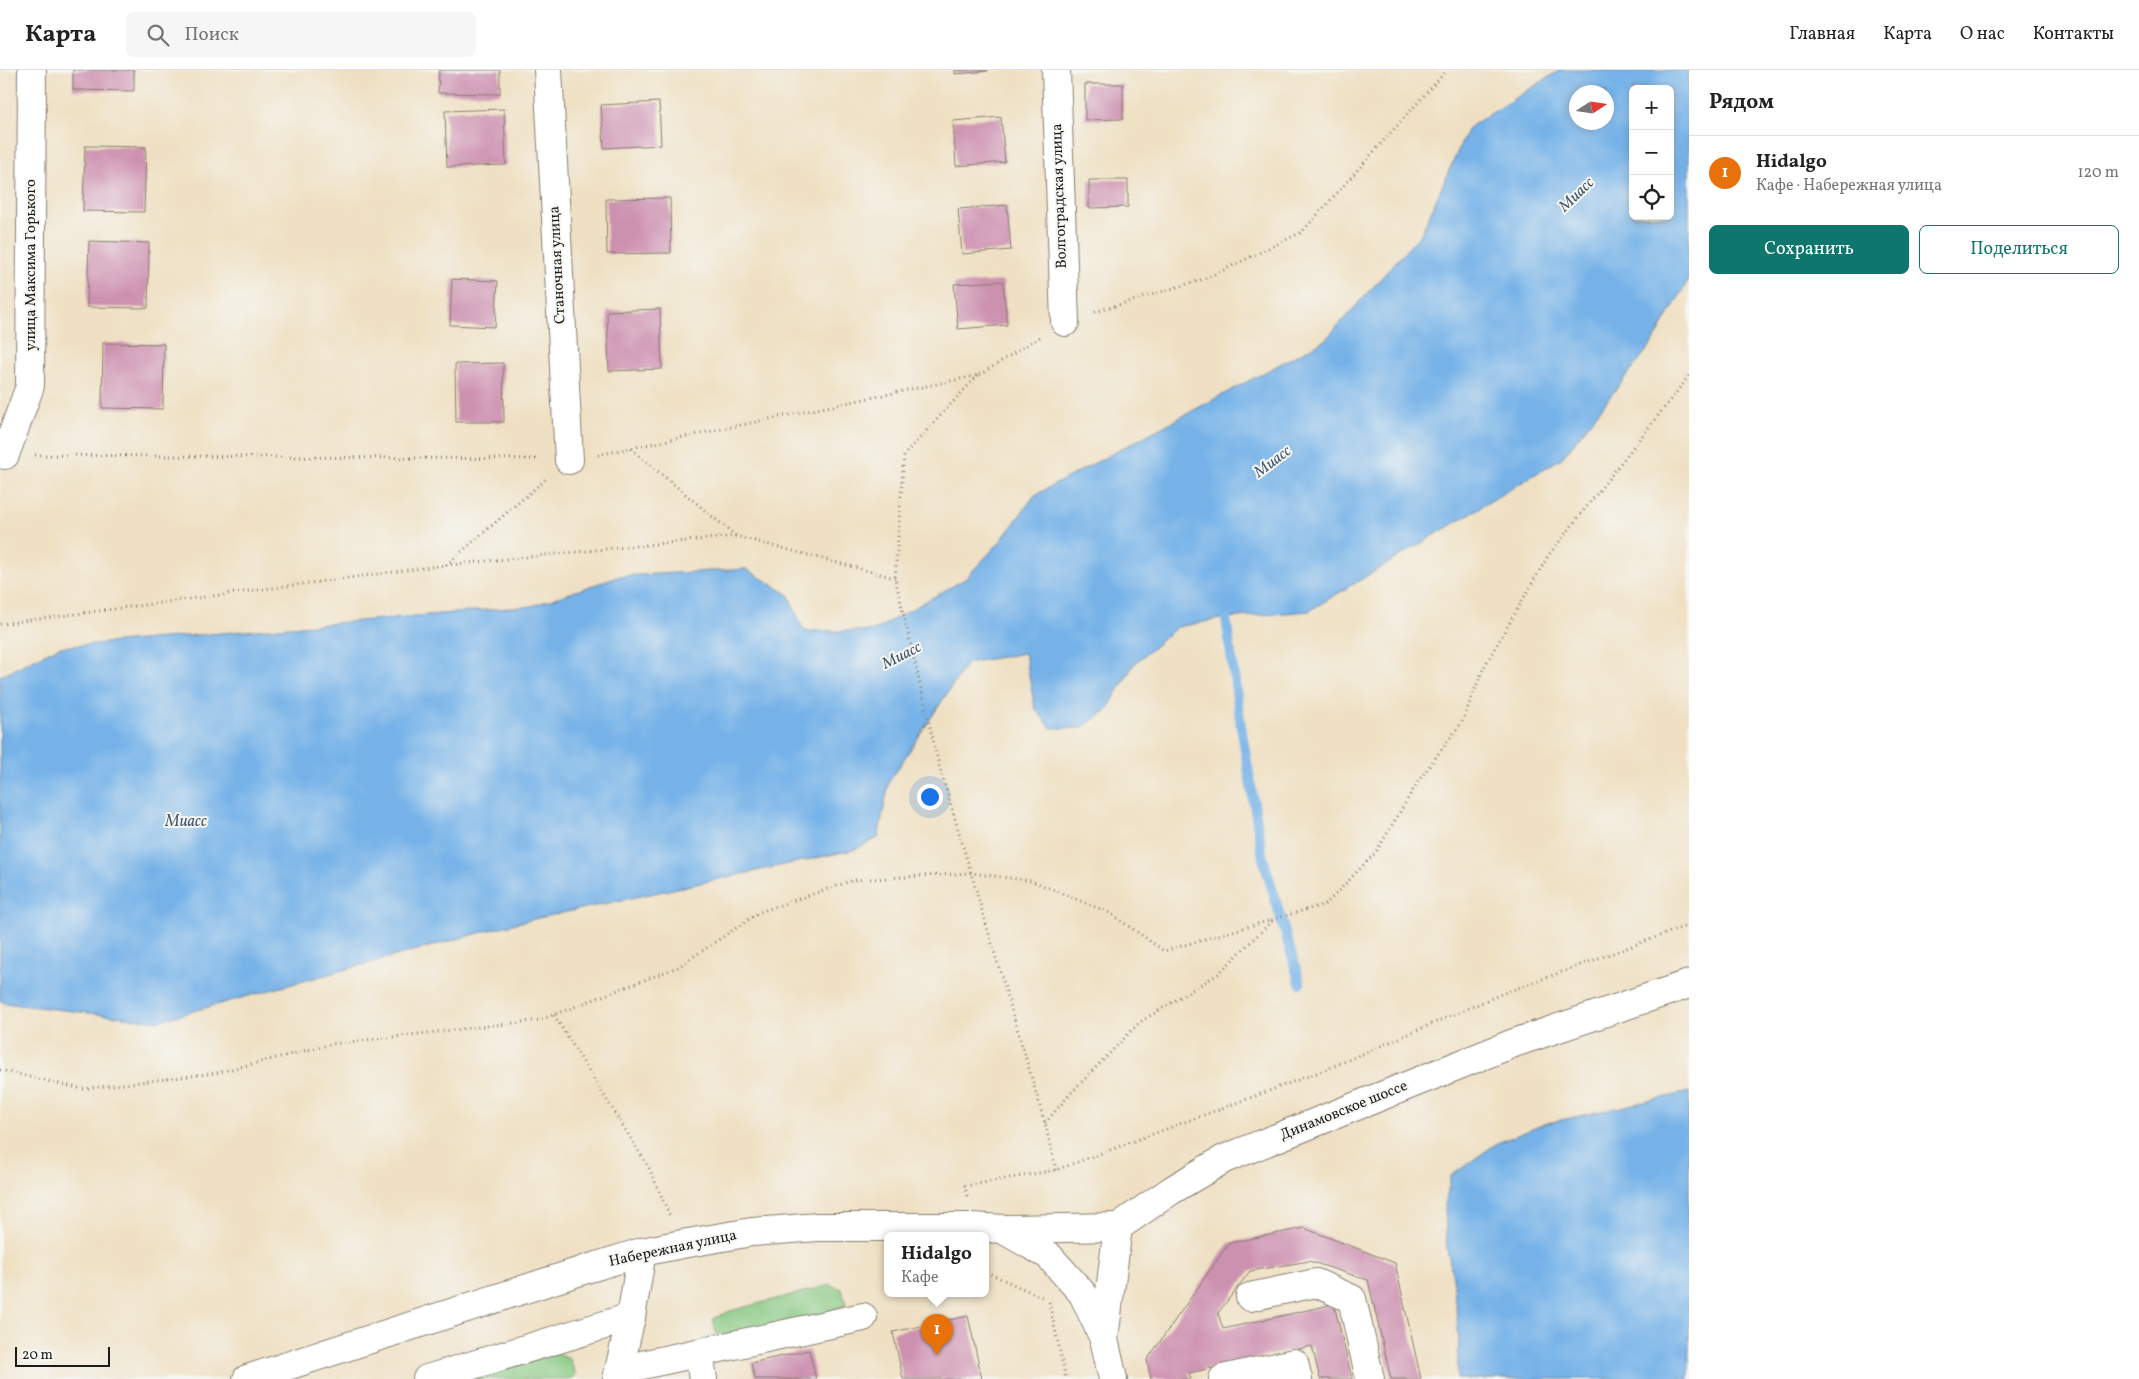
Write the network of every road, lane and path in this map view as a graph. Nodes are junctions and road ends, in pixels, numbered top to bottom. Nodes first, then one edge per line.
1 (32, 70) edge
2 (548, 70) edge
3 (1056, 70) edge
4 (1447, 70) edge
5 (1065, 322) junction
6 (979, 375) junction
7 (1689, 376) edge
8 (631, 449) junction
9 (5, 455) joint
10 (569, 460) junction
11 (736, 536) junction
12 (446, 565) junction
13 (895, 578) junction
14 (0, 624) edge
15 (971, 873) junction
16 (1273, 920) junction
17 (1689, 925) edge
18 (1689, 984) edge
19 (554, 1015) junction
20 (0, 1070) edge
21 (1045, 1123) junction
22 (1056, 1170) junction
23 (972, 1227) junction
24 (1118, 1228) junction
25 (1003, 1229) junction
26 (682, 1244) junction
27 (642, 1252) junction
28 (989, 1273) edge
29 (1250, 1297) dead end
30 (631, 1317) junction
31 (864, 1317) dead end
32 (1104, 1339) junction
33 (701, 1366) edge
34 (298, 1372) edge
35 (618, 1375) edge
36 (247, 1379) edge
37 (427, 1379) edge
38 (1066, 1379) edge
39 (1113, 1379) edge
40 (1223, 1379) edge
41 (1298, 1379) edge
42 (1370, 1379) edge

1 - 9 street, улица Максима Горького
2 - 10 street, Станочная улица
3 - 5 street, Волгоградская улица
4 - 5 path
5 - 6 path
6 - 8 path
6 - 13 path
7 - 16 path
8 - 10 path
8 - 11 path
9 - 10 path
10 - 12 path
11 - 12 path
11 - 13 path
12 - 14 path
13 - 15 path
15 - 16 path
15 - 19 path
15 - 21 path
16 - 21 path
17 - 22 path
18 - 24 street, Динамовское шоссе
19 - 20 path
19 - 26 path
21 - 22 path
22 - 23 path
23 - 25 street, Набережная улица
23 - 26 street, Набережная улица
24 - 25 street, Набережная улица
24 - 32 street
25 - 32 street
26 - 27 street, Набережная улица
27 - 30 street
27 - 34 street, Набережная улица
28 - 38 path
29 - 42 street
30 - 35 street
30 - 37 street
31 - 33 street
32 - 39 street
33 - 35 street
34 - 36 street, Набережная улица
40 - 41 street

